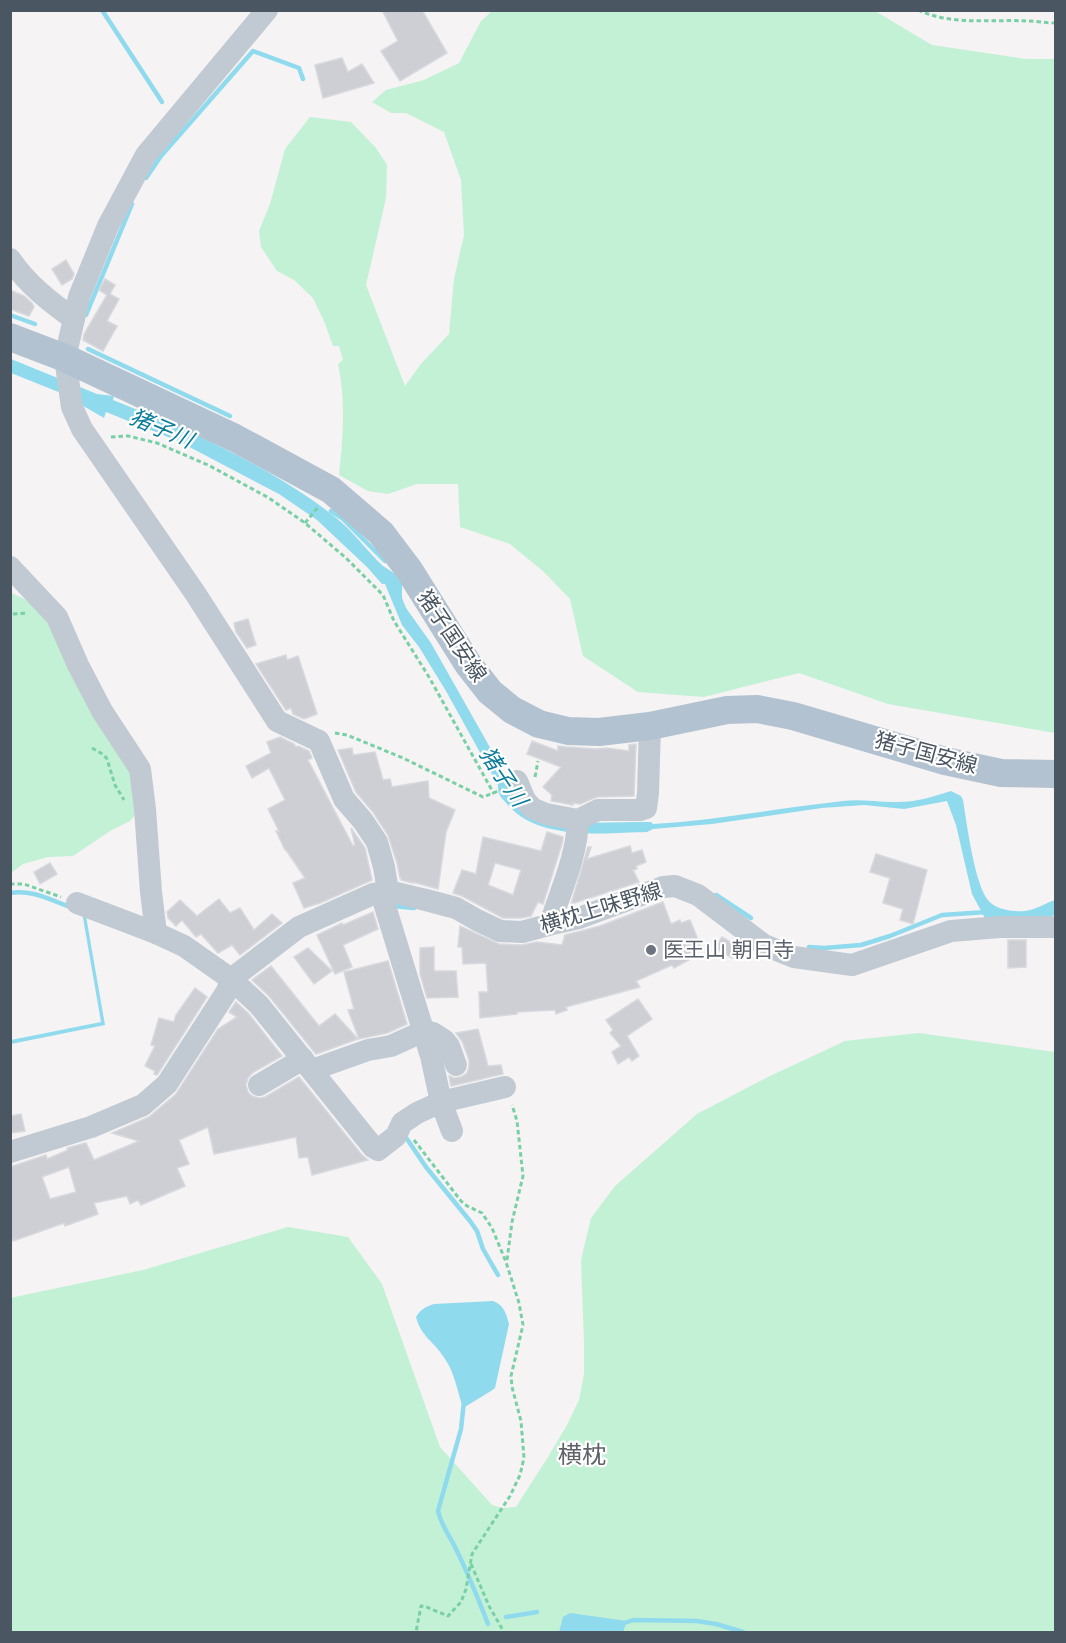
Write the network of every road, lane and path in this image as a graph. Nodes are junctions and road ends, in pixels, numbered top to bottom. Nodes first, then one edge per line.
1 (267, 10) edge
2 (918, 10) edge
3 (1056, 23) edge
4 (10, 260) edge
5 (74, 319) junction
6 (10, 338) edge
7 (65, 358) junction
8 (89, 438) junction
9 (10, 567) edge
10 (650, 726) junction
11 (319, 741) junction
12 (92, 748) dead end
13 (538, 761) dead end
14 (1056, 774) edge
15 (517, 781) junction
16 (494, 794) junction
17 (145, 809) junction
18 (578, 820) junction
19 (10, 884) edge
20 (384, 892) junction
21 (76, 903) joint
22 (550, 924) junction
23 (1056, 927) edge
24 (156, 933) junction
25 (231, 979) junction
26 (424, 1031) junction
27 (308, 1065) junction
28 (456, 1065) dead end
29 (259, 1085) dead end
30 (505, 1087) joint
31 (441, 1102) junction
32 (401, 1124) junction
33 (452, 1131) dead end
34 (10, 1152) edge
35 (506, 1262) junction
36 (471, 1564) junction
37 (416, 1632) edge
38 (504, 1632) edge

1 - 5 street
2 - 3 path
4 - 5 street
5 - 7 street
6 - 7 main road, 猪子国安線
7 - 8 street
7 - 10 main road, 猪子国安線
8 - 11 street
8 - 16 path
9 - 17 street
10 - 14 main road, 猪子国安線
10 - 18 street
11 - 16 path
11 - 20 street
12 - 17 path
13 - 15 path
15 - 16 path
15 - 18 street
17 - 24 street
18 - 22 street
19 - 21 path
20 - 22 street, 横枕上味野線
20 - 25 street
20 - 26 street
21 - 24 street
22 - 23 street, 横枕上味野線
24 - 25 street
25 - 27 street
25 - 34 street
26 - 27 street
26 - 28 street
26 - 31 street
27 - 29 street
27 - 32 street
30 - 31 street
30 - 35 path
31 - 32 street
31 - 33 street
32 - 35 path
35 - 36 path
36 - 37 path
36 - 38 path

